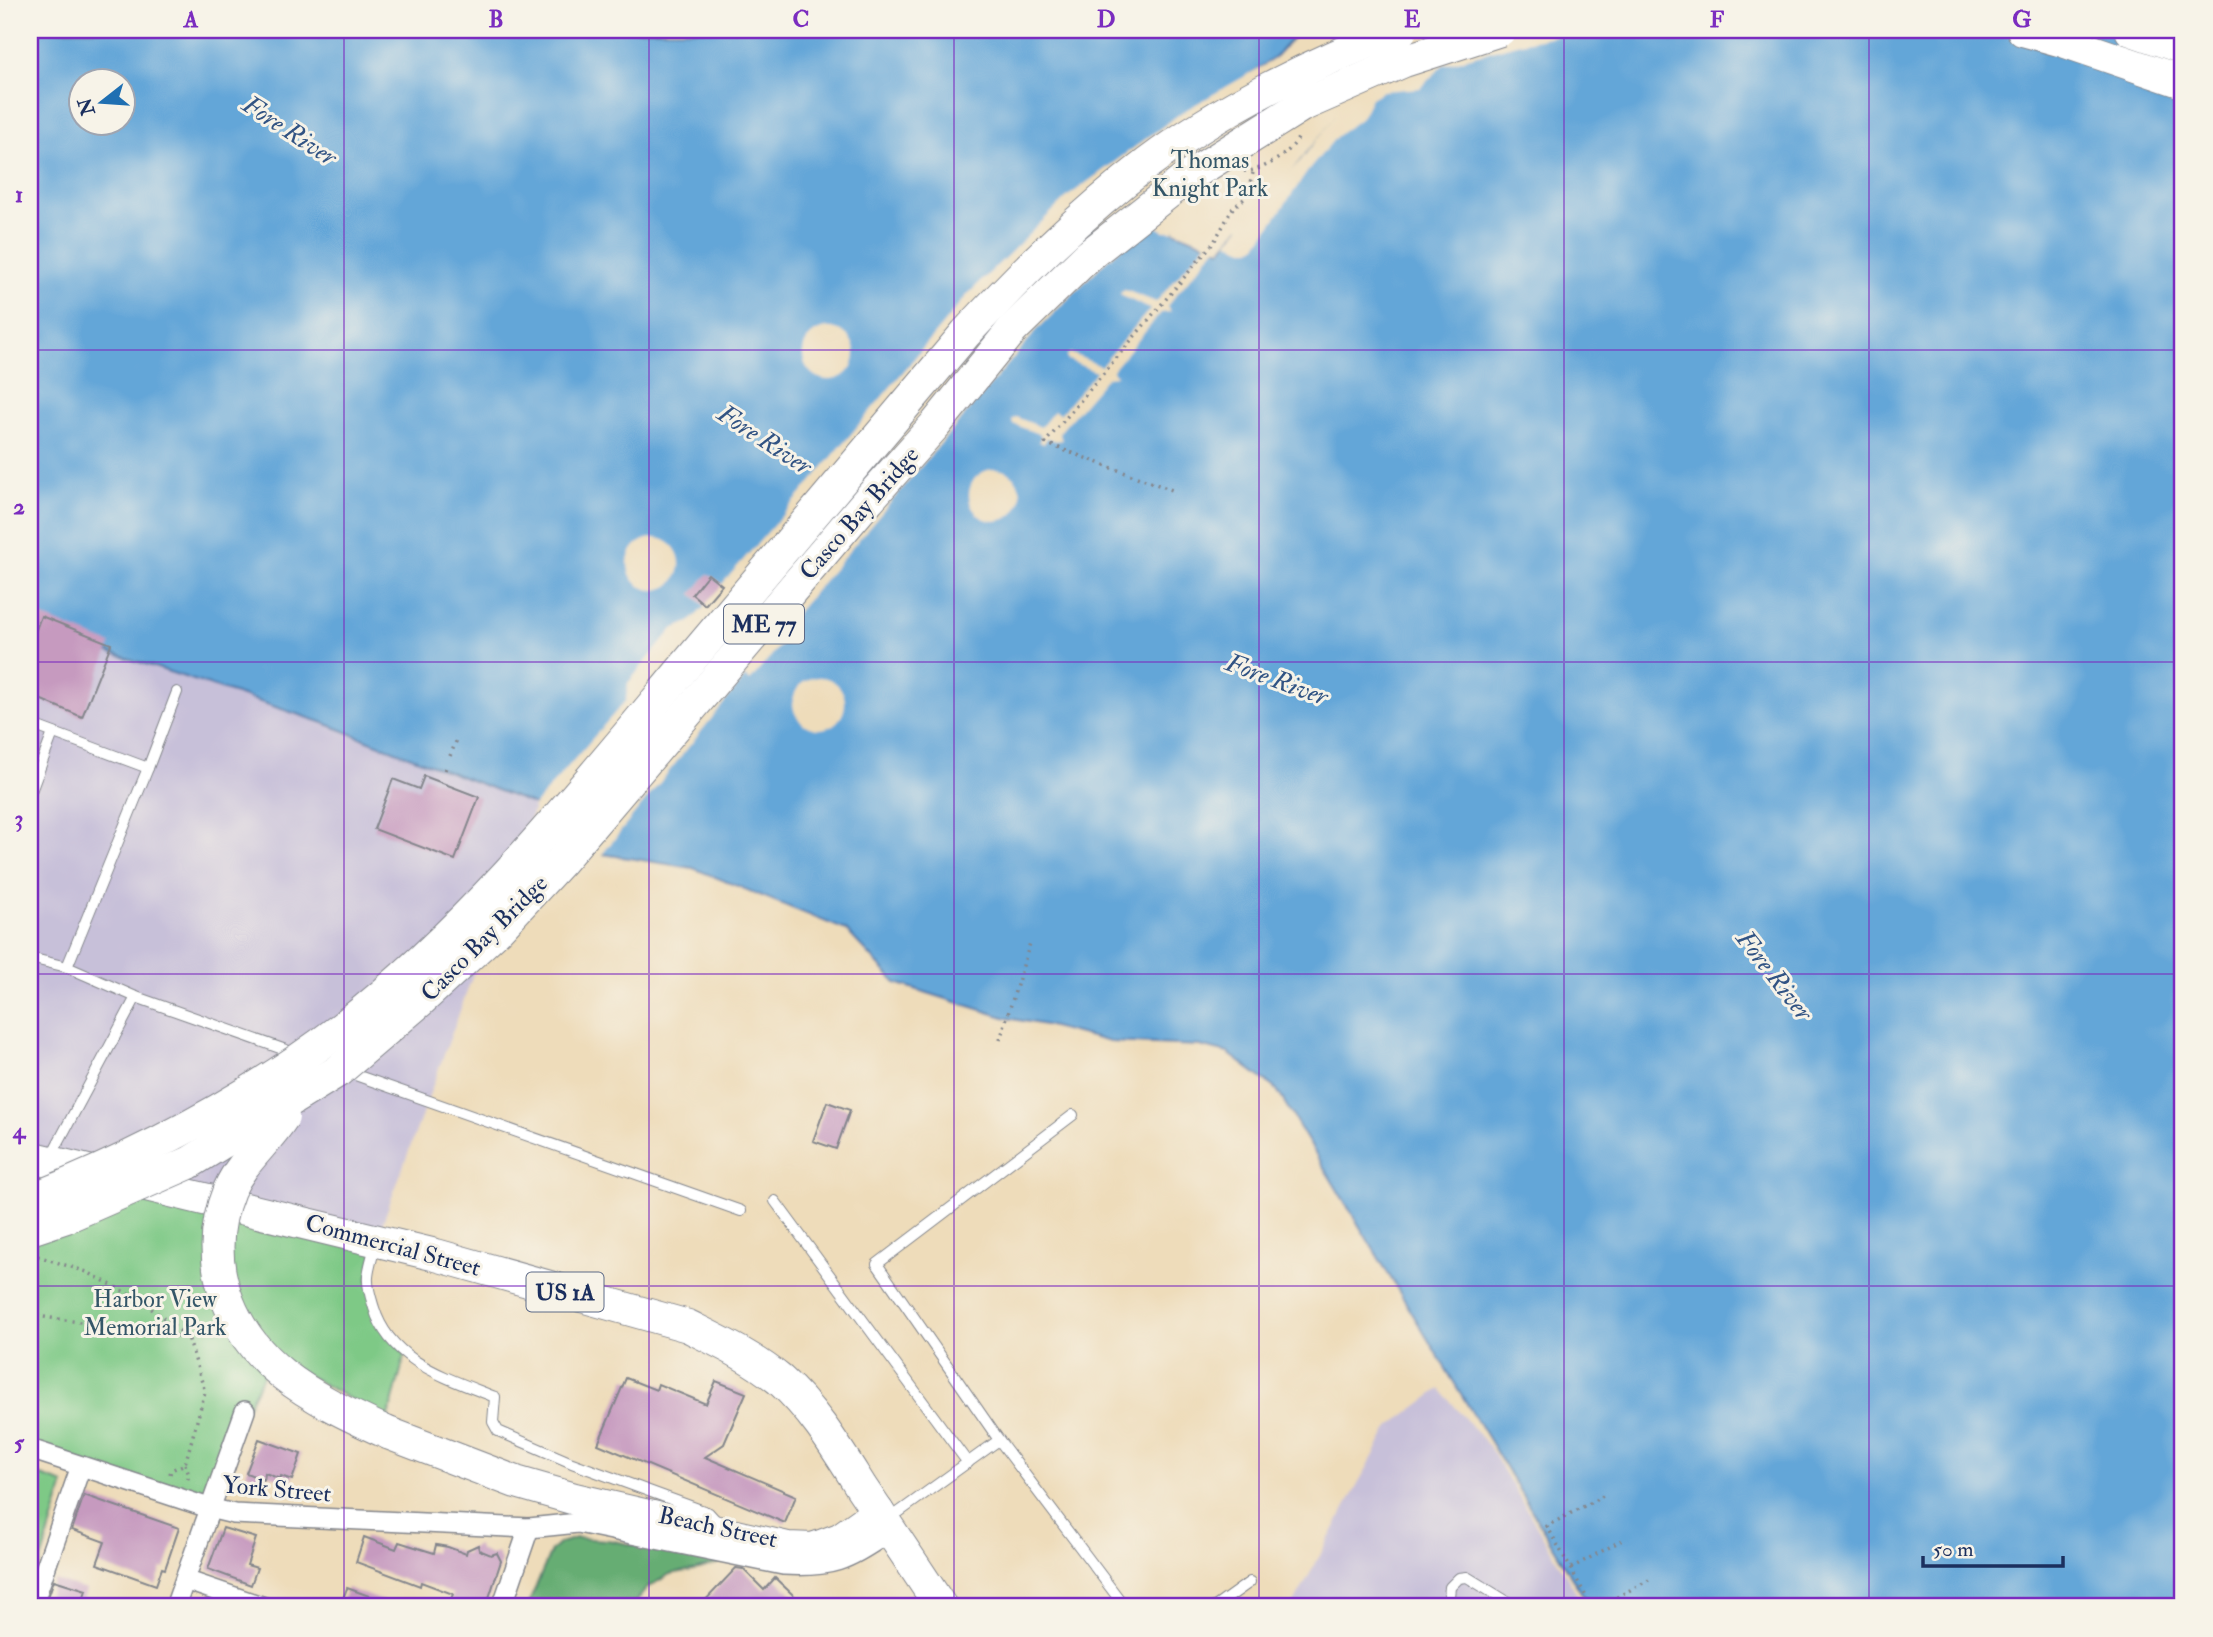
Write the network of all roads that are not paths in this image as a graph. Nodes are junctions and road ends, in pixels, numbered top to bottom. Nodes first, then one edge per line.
1 (1401, 30) edge
2 (1500, 30) edge
3 (2023, 30) edge
4 (2131, 30) edge
5 (2183, 48) edge
6 (2183, 82) edge
7 (177, 692) dead end
8 (30, 724) edge
9 (53, 733) junction
10 (148, 768) junction
11 (30, 794) edge
12 (30, 958) edge
13 (67, 967) junction
14 (136, 998) junction
15 (320, 1063) dead end
16 (333, 1067) dead end
17 (294, 1100) junction
18 (1073, 1115) dead end
19 (39, 1160) edge
20 (30, 1200) edge
21 (775, 1201) dead end
22 (741, 1211) dead end
23 (30, 1241) edge
24 (376, 1241) junction
25 (245, 1411) dead end
26 (999, 1440) junction
27 (30, 1449) edge
28 (968, 1463) junction
29 (81, 1466) junction
30 (209, 1508) junction
31 (884, 1522) junction
32 (529, 1528) junction
33 (727, 1533) junction
34 (185, 1580) junction
35 (1250, 1583) dead end
36 (32, 1607) edge
37 (175, 1607) edge
38 (264, 1607) edge
39 (502, 1607) edge
40 (942, 1607) edge
41 (1125, 1607) edge
42 (1215, 1607) edge
43 (1448, 1607) edge
44 (1516, 1607) edge

1 - 20 main road, Casco Bay Bridge / ME 77, bridge
2 - 17 main road, Casco Bay Bridge / ME 77, bridge
3 - 6 main road
4 - 5 main road
7 - 10 lane
8 - 9 lane
9 - 10 lane
9 - 11 lane
10 - 13 lane
12 - 13 lane
13 - 14 lane
14 - 15 lane
14 - 19 lane
16 - 22 lane
17 - 23 main road, Casco Bay Bridge / ME 77, bridge
17 - 33 main road, bridge
18 - 26 lane
19 - 24 main road, Commercial Street / US 1A
21 - 28 lane
24 - 31 main road, Commercial Street / US 1A
24 - 33 lane
25 - 30 street
26 - 28 lane
26 - 41 lane
27 - 29 street, York Street
28 - 31 lane
29 - 30 street, York Street
29 - 36 street
30 - 32 street, York Street
30 - 34 street
31 - 32 street, Beach Street
31 - 33 main road
31 - 40 main road, US 1A
32 - 39 street
34 - 37 street
34 - 38 street
35 - 42 lane
43 - 44 lane

